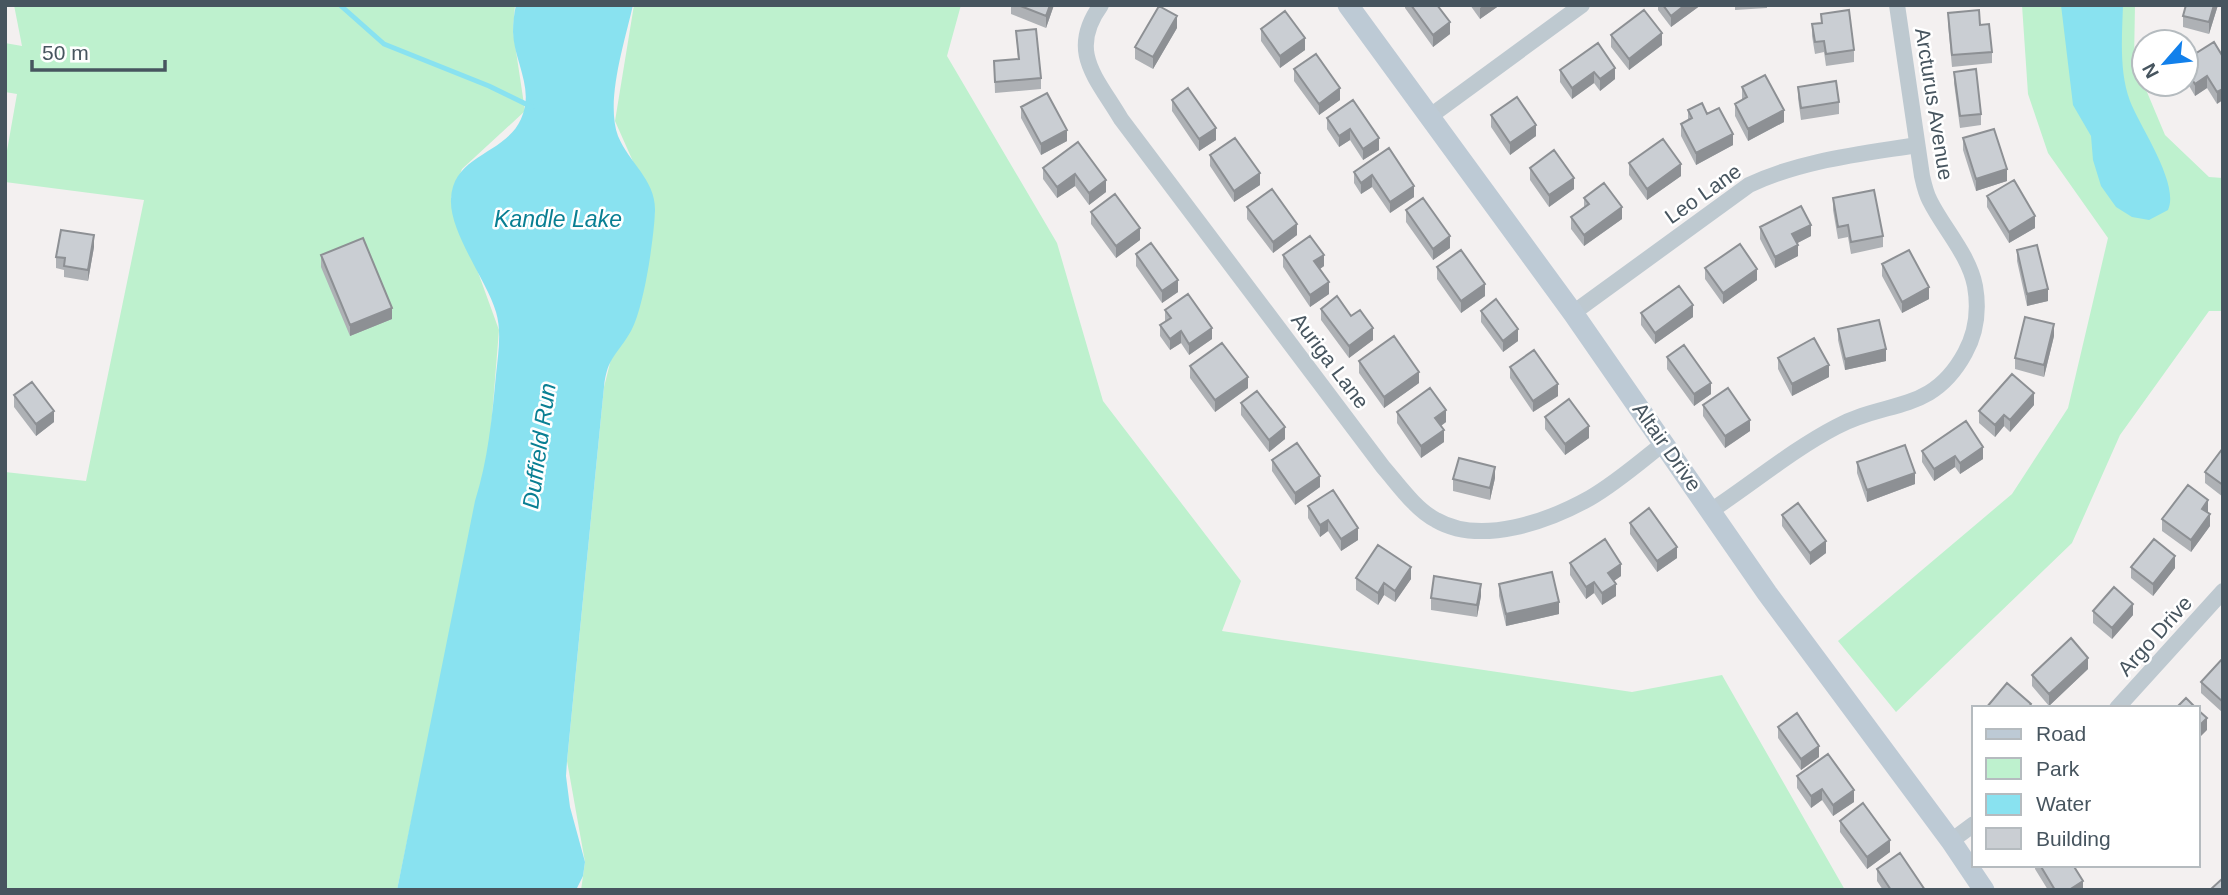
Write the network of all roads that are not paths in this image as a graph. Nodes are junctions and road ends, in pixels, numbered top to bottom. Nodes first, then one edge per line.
1 (1101, 5) edge
2 (1348, 5) edge
3 (1582, 5) edge
4 (1897, 5) edge
5 (1429, 117) junction
6 (1917, 145) junction
7 (1573, 313) junction
8 (1664, 443) junction
9 (1712, 510) junction
10 (2223, 591) edge
11 (2119, 706) edge
12 (1972, 825) edge
13 (1951, 841) junction
14 (1984, 890) edge

1 - 8 street, Auriga Lane
2 - 5 street, Altair Drive
3 - 5 street
4 - 6 street, Arcturus Avenue
5 - 7 street, Altair Drive
6 - 7 street, Leo Lane
6 - 9 street, Arcturus Avenue
7 - 8 street, Altair Drive
8 - 9 street, Altair Drive
9 - 13 street, Altair Drive
10 - 11 street, Argo Drive
12 - 13 street
13 - 14 street, Altair Drive

